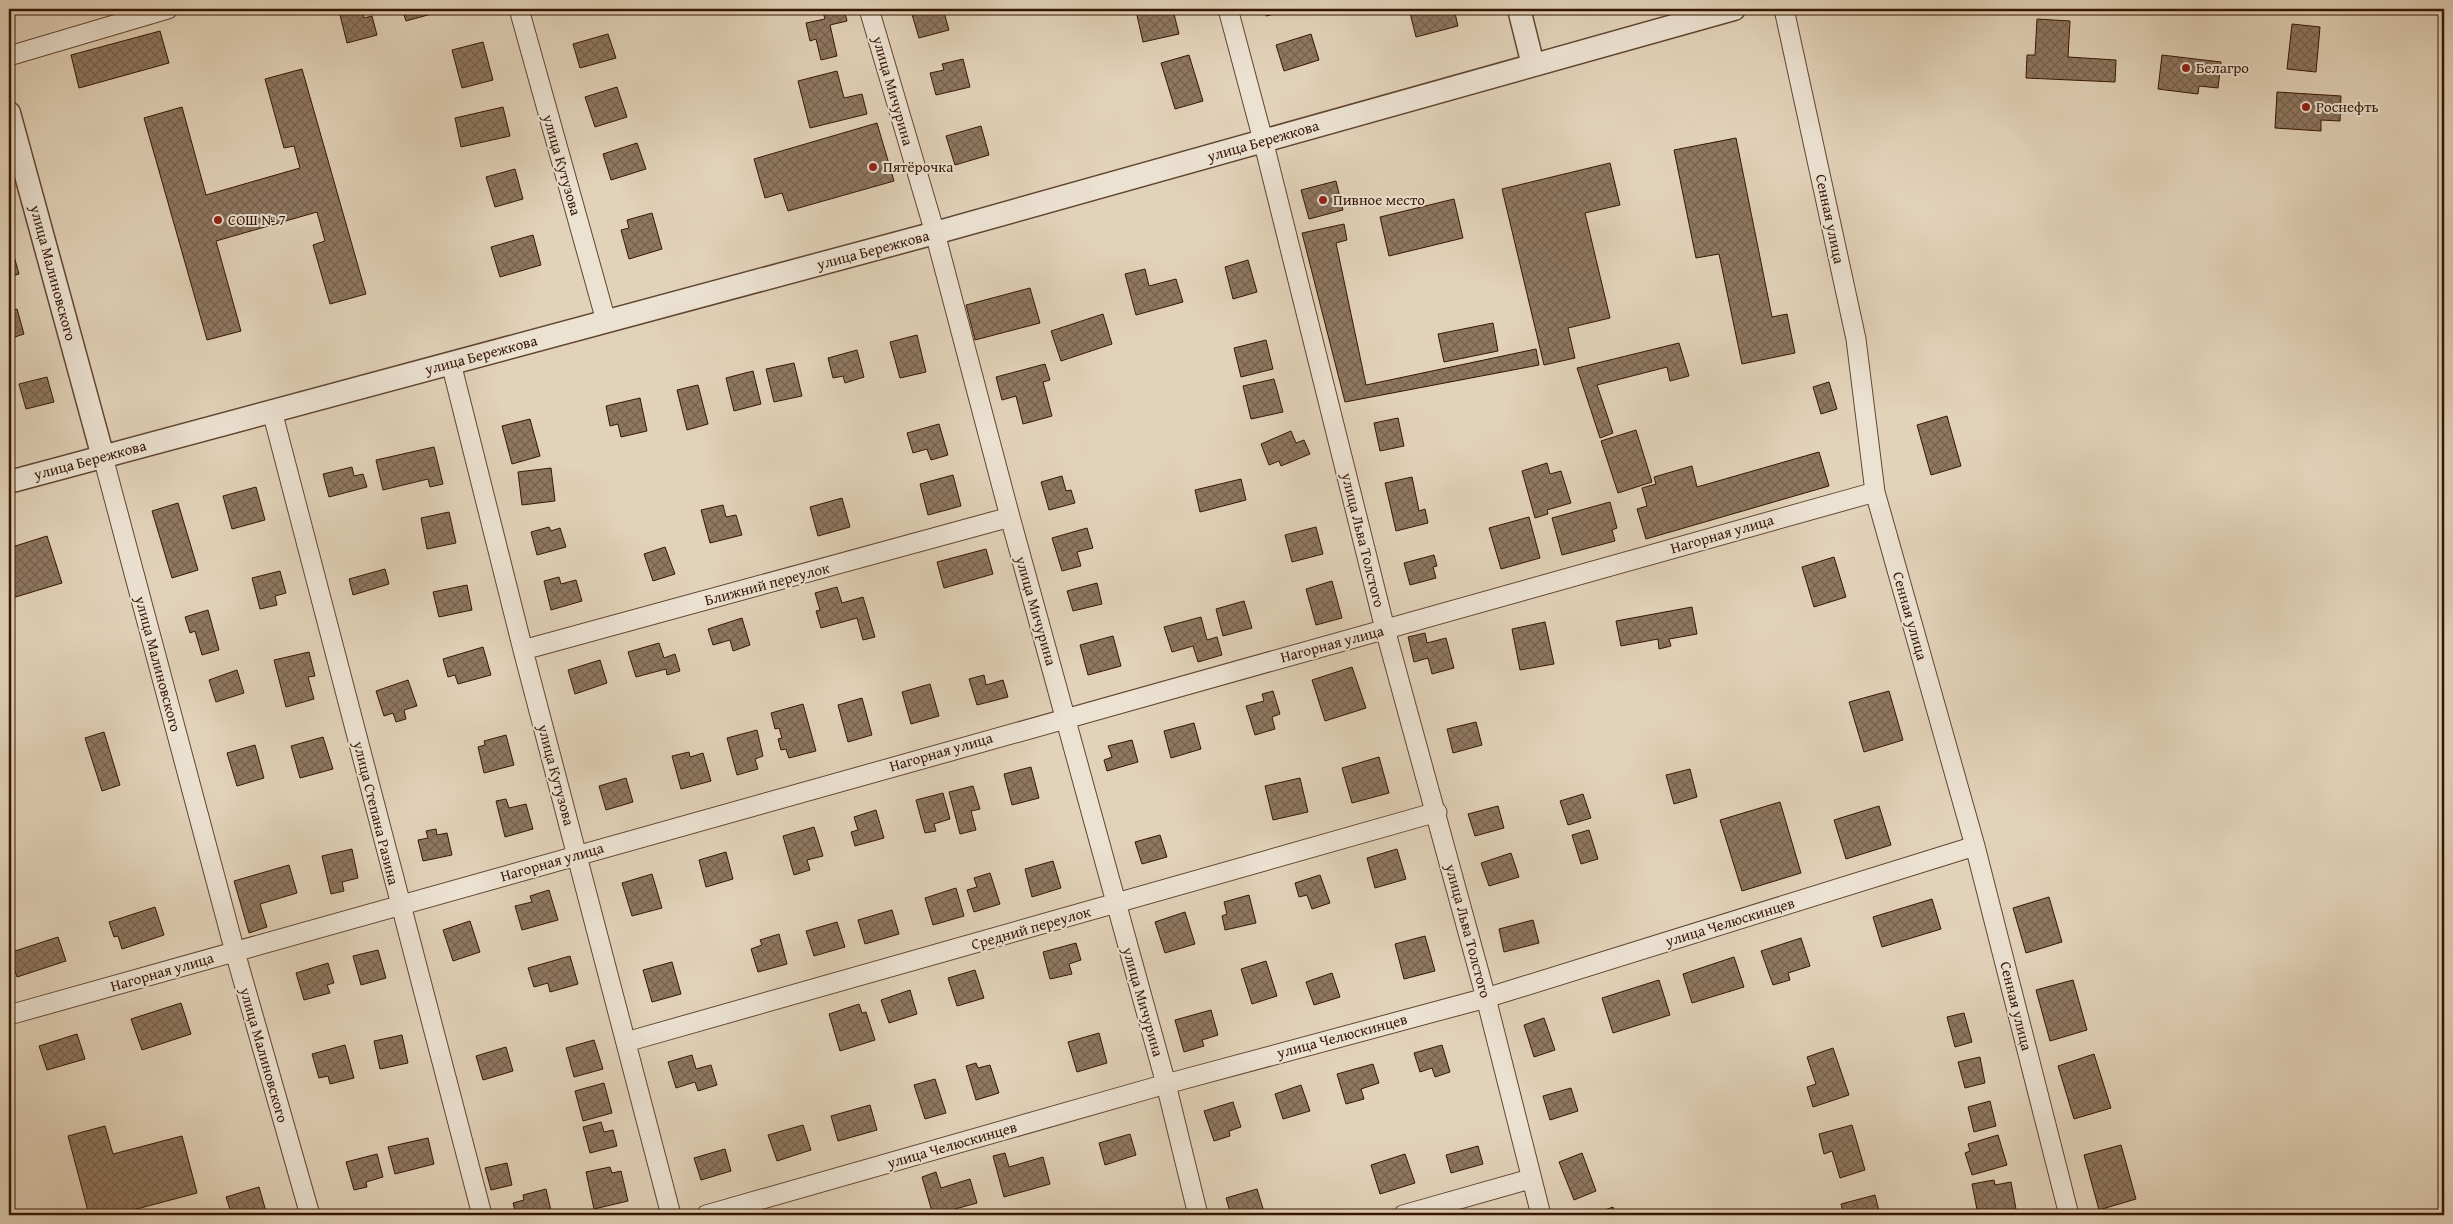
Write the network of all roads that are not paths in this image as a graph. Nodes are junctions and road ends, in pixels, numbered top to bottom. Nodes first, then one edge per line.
1 (168, 9) edge
2 (519, 9) edge
3 (869, 9) edge
4 (1228, 9) edge
5 (1519, 9) edge
6 (1734, 9) edge
7 (1784, 9) edge
8 (9, 56) edge
9 (1533, 65) junction
10 (9, 113) edge
11 (1264, 140) junction
12 (935, 233) junction
13 (606, 321) junction
14 (451, 363) junction
15 (272, 411) junction
16 (103, 457) junction
17 (9, 482) edge
18 (1875, 492) junction
19 (1010, 517) junction
20 (1385, 629) junction
21 (523, 650) junction
22 (1066, 717) junction
23 (1437, 812) junction
24 (1975, 846) junction
25 (577, 855) junction
26 (1115, 904) junction
27 (400, 905) junction
28 (234, 952) junction
29 (1486, 998) junction
30 (9, 1015) edge
31 (626, 1042) junction
32 (1166, 1084) junction
33 (1530, 1179) junction
34 (310, 1215) edge
35 (482, 1215) edge
36 (671, 1215) edge
37 (706, 1215) edge
38 (1198, 1215) edge
39 (1403, 1215) edge
40 (1541, 1215) edge
41 (2069, 1215) edge

1 - 8 street
2 - 13 street, улица Кутузова
3 - 12 street, улица Мичурина
4 - 11 street, улица Льва Толстого
5 - 9 street
6 - 9 street, улица Бережкова
7 - 18 street, Сенная улица
9 - 11 street, улица Бережкова
10 - 16 street, улица Малиновского
11 - 12 street, улица Бережкова
11 - 20 street, улица Льва Толстого
12 - 13 street, улица Бережкова
12 - 19 street, улица Мичурина
13 - 14 street, улица Бережкова
14 - 15 street, улица Бережкова
14 - 21 street, улица Кутузова
15 - 16 street, улица Бережкова
15 - 27 street, улица Степана Разина
16 - 17 street, улица Бережкова
16 - 28 street, улица Малиновского
18 - 20 street, Нагорная улица
18 - 24 street, Сенная улица
19 - 21 street, Ближний переулок
19 - 22 street, улица Мичурина
20 - 22 street, Нагорная улица
20 - 23 street, улица Льва Толстого
21 - 25 street, улица Кутузова
22 - 25 street, Нагорная улица
22 - 26 street, улица Мичурина
23 - 26 street, Средний переулок
23 - 29 street, улица Льва Толстого
24 - 29 street, улица Челюскинцев
24 - 41 street, Сенная улица
25 - 27 street, Нагорная улица
25 - 31 street, улица Кутузова
26 - 31 street, Средний переулок
26 - 32 street, улица Мичурина
27 - 28 street, Нагорная улица
27 - 35 street, улица Степана Разина
28 - 30 street, Нагорная улица
28 - 34 street, улица Малиновского
29 - 32 street, улица Челюскинцев
29 - 33 street, улица Льва Толстого
31 - 36 street, улица Кутузова
32 - 37 street, улица Челюскинцев
32 - 38 street, улица Мичурина
33 - 39 street
33 - 40 street, улица Льва Толстого

